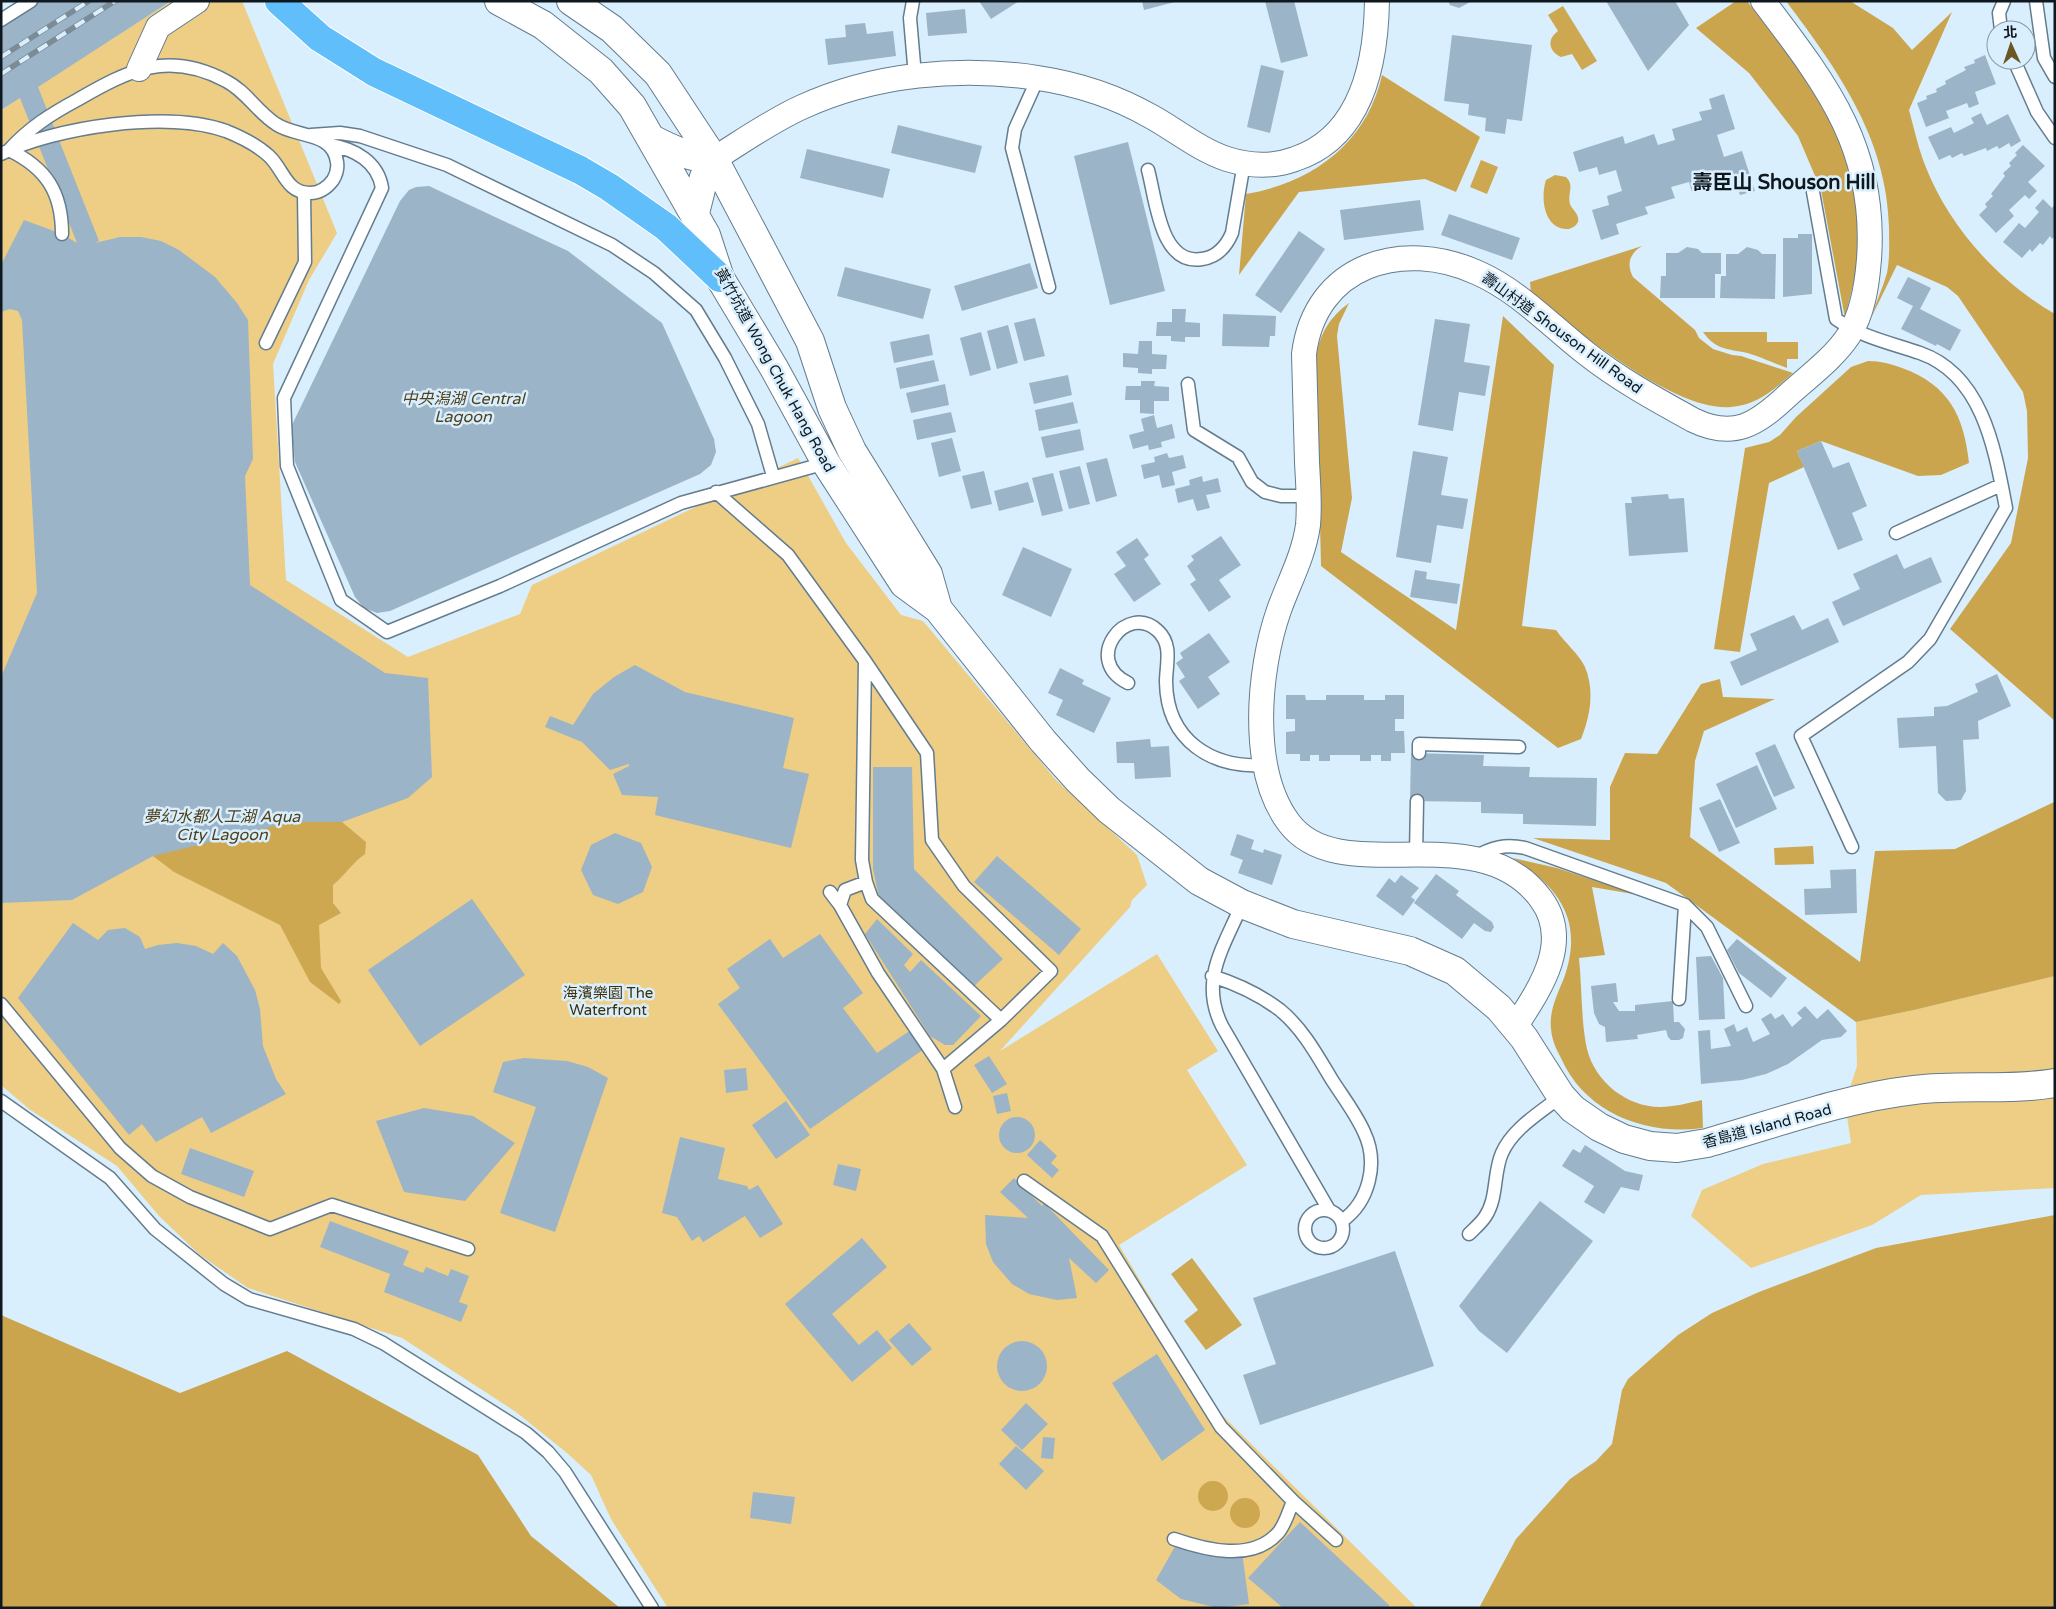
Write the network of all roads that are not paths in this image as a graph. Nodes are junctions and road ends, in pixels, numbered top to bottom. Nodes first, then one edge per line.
1 (31, 1) edge
2 (197, 1) edge
3 (279, 1) edge
4 (499, 1) edge
5 (571, 1) edge
6 (913, 1) edge
7 (1377, 1) edge
8 (1763, 1) edge
9 (2004, 1) edge
10 (2036, 1) edge
11 (1, 20) edge
12 (2000, 20) edge
13 (139, 69) junction
14 (2018, 70) edge
15 (915, 76) junction
16 (2055, 77) edge
17 (1038, 78) junction
18 (309, 136) junction
19 (2055, 138) edge
20 (652, 139) junction
21 (330, 145) junction
22 (5, 152) edge
23 (714, 159) junction
24 (1244, 163) junction
25 (1148, 170) dead end
26 (1813, 192) dead end
27 (304, 193) junction
28 (694, 213) junction
29 (62, 234) dead end
30 (720, 278) junction
31 (1049, 287) dead end
32 (1852, 330) junction
33 (810, 341) junction
34 (266, 344) dead end
35 (774, 368) junction
36 (1188, 384) dead end
37 (826, 463) junction
38 (773, 476) junction
39 (2001, 485) junction
40 (716, 492) junction
41 (1308, 496) junction
42 (1896, 532) dead end
43 (938, 609) junction
44 (865, 661) junction
45 (1128, 683) dead end
46 (1519, 747) dead end
47 (1419, 753) dead end
48 (1267, 766) junction
49 (1417, 801) dead end
50 (1852, 847) dead end
51 (1416, 854) junction
52 (1474, 858) junction
53 (866, 882) junction
54 (830, 892) dead end
55 (1242, 904) junction
56 (840, 905) junction
57 (1685, 905) junction
58 (1212, 976) junction
59 (1679, 999) dead end
60 (1, 1004) edge
61 (1746, 1006) dead end
62 (1001, 1020) junction
63 (1520, 1032) junction
64 (943, 1069) junction
65 (2055, 1083) edge
66 (1561, 1096) junction
67 (1, 1101) edge
68 (955, 1107) dead end
69 (1024, 1181) dead end
70 (1329, 1210) junction
71 (1342, 1221) junction
72 (1470, 1234) dead end
73 (468, 1248) dead end
74 (1293, 1501) junction
75 (1174, 1539) dead end
76 (1336, 1540) dead end
77 (652, 1608) edge

1 - 11 lane
2 - 13 street
3 - 30 highway
4 - 20 main road, 黃竹坑道 Wong Chuk Hang Road
5 - 23 main road, 黃竹坑道 Wong Chuk Hang Road
6 - 15 lane
7 - 24 street
8 - 32 street, 壽山村道 Shouson Hill Road
9 - 12 lane
10 - 16 lane
13 - 18 lane
13 - 22 lane
14 - 19 lane
15 - 17 street
15 - 23 street
17 - 24 street
17 - 31 lane
18 - 21 lane
18 - 38 lane
20 - 23 main road
20 - 28 main road, 黃竹坑道 Wong Chuk Hang Road
21 - 27 lane
21 - 40 lane
22 - 27 lane
22 - 29 lane
23 - 28 main road
23 - 33 main road, 黃竹坑道 Wong Chuk Hang Road
24 - 25 lane
26 - 32 lane
27 - 34 lane
28 - 30 main road, 黃竹坑道 Wong Chuk Hang Road
30 - 35 main road, 黃竹坑道 Wong Chuk Hang Road
32 - 39 lane
32 - 41 street, 壽山村道 Shouson Hill Road
33 - 35 main road
33 - 43 main road, 黃竹坑道 Wong Chuk Hang Road
35 - 37 main road, 黃竹坑道 Wong Chuk Hang Road
36 - 41 lane
37 - 38 lane
37 - 43 main road, 黃竹坑道 Wong Chuk Hang Road
38 - 40 lane
39 - 42 lane
39 - 50 lane
40 - 44 lane
41 - 48 street, 壽山村道 Shouson Hill Road
43 - 55 main road, 黃竹坑道 Wong Chuk Hang Road
44 - 53 lane
44 - 62 lane
45 - 48 lane
46 - 47 lane
48 - 51 street, 壽山村道 Shouson Hill Road
49 - 51 lane
51 - 52 street, 壽山村道 Shouson Hill Road
52 - 57 lane
52 - 63 street, 壽山村道 Shouson Hill Road
53 - 56 lane
53 - 62 lane
54 - 56 lane
55 - 58 lane
55 - 63 main road, 黃竹坑道 Wong Chuk Hang Road
56 - 64 lane
57 - 59 lane
57 - 61 lane
58 - 70 lane
58 - 71 lane
60 - 73 lane
62 - 64 lane
63 - 66 main road, 香島道 Island Road
64 - 68 lane
65 - 66 main road, 香島道 Island Road
66 - 72 lane
67 - 77 lane
69 - 74 lane
70 - 71 lane
70 - 71 lane
74 - 75 lane
74 - 76 lane

